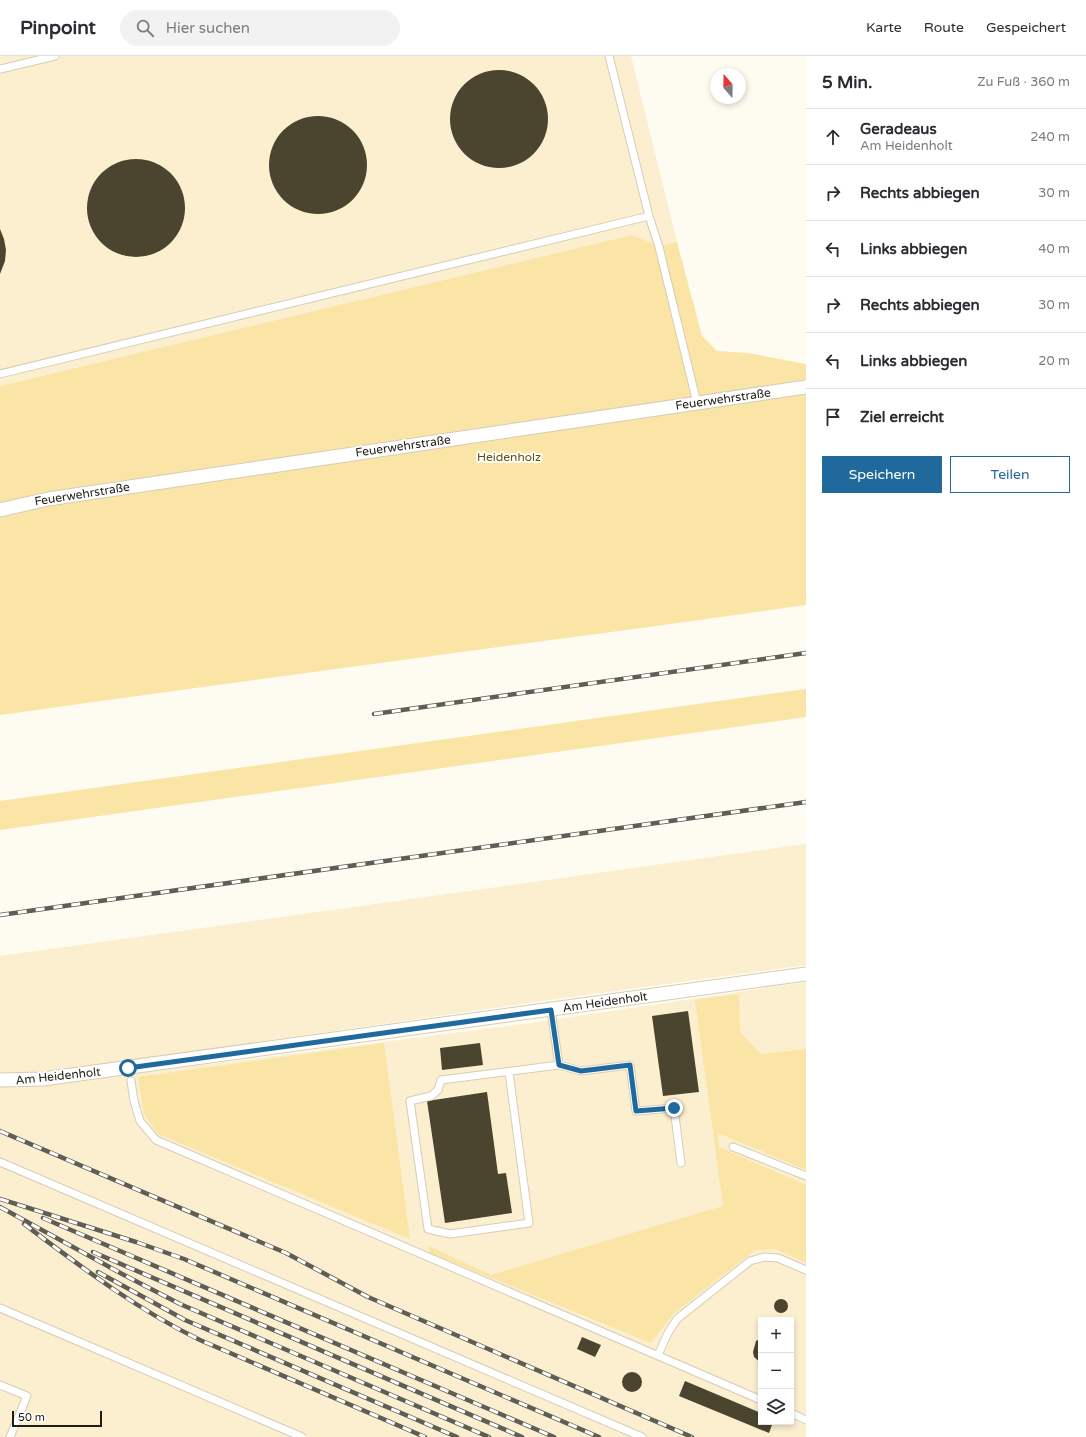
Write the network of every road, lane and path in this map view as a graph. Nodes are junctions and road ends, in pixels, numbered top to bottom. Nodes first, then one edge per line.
1 (55, 56) edge
2 (609, 56) edge
3 (0, 69) edge
4 (649, 216) junction
5 (0, 374) edge
6 (806, 387) edge
7 (697, 403) junction
8 (0, 510) edge
9 (806, 974) edge
10 (551, 1010) junction
11 (559, 1065) junction
12 (508, 1072) junction
13 (0, 1080) edge
14 (131, 1081) dead end
15 (733, 1147) dead end
16 (0, 1162) edge
17 (681, 1163) dead end
18 (806, 1176) edge
19 (806, 1270) edge
20 (0, 1308) edge
21 (658, 1355) junction
22 (0, 1385) edge
23 (758, 1399) edge
24 (794, 1414) edge
25 (806, 1420) edge
26 (10, 1437) edge
27 (302, 1437) edge
28 (642, 1437) edge

1 - 3 lane
2 - 4 lane
4 - 5 lane
4 - 7 lane
6 - 7 street, Feuerwehrstraße
7 - 8 street, Feuerwehrstraße
9 - 10 street, Am Heidenholt
10 - 11 lane
10 - 13 street, Am Heidenholt
11 - 12 lane
11 - 17 lane
12 - 12 lane
14 - 21 lane
15 - 18 lane
16 - 28 lane
19 - 21 lane
20 - 27 lane
21 - 23 lane
22 - 26 lane
24 - 25 lane

